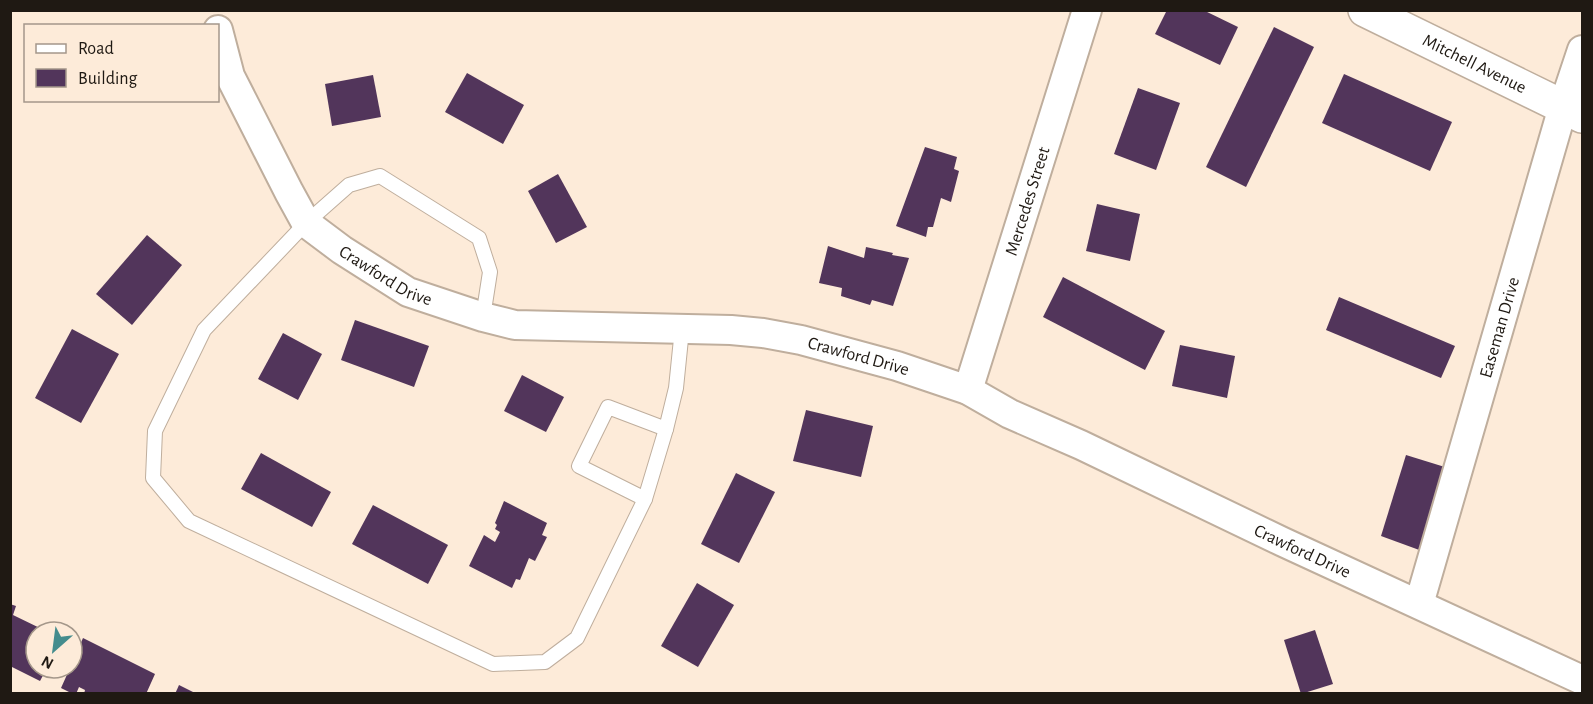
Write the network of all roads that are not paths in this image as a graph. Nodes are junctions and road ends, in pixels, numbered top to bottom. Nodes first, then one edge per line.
1 (1087, 10) edge
2 (1365, 10) edge
3 (219, 34) edge
4 (1582, 50) edge
5 (1573, 111) edge
6 (306, 222) junction
7 (483, 317) junction
8 (682, 330) junction
9 (968, 390) junction
10 (666, 429) junction
11 (645, 499) junction
12 (1419, 604) junction
13 (1582, 680) edge

1 - 9 street, Mercedes Street
2 - 5 street, Mitchell Avenue
3 - 6 street, Crawford Drive
4 - 5 street, Easeman Drive
5 - 12 street, Easeman Drive
6 - 7 street, Crawford Drive
6 - 7 lane
6 - 11 lane
7 - 8 street, Crawford Drive
8 - 9 street, Crawford Drive
8 - 10 lane
9 - 12 street, Crawford Drive
10 - 11 lane
10 - 11 lane
12 - 13 street, Crawford Drive

